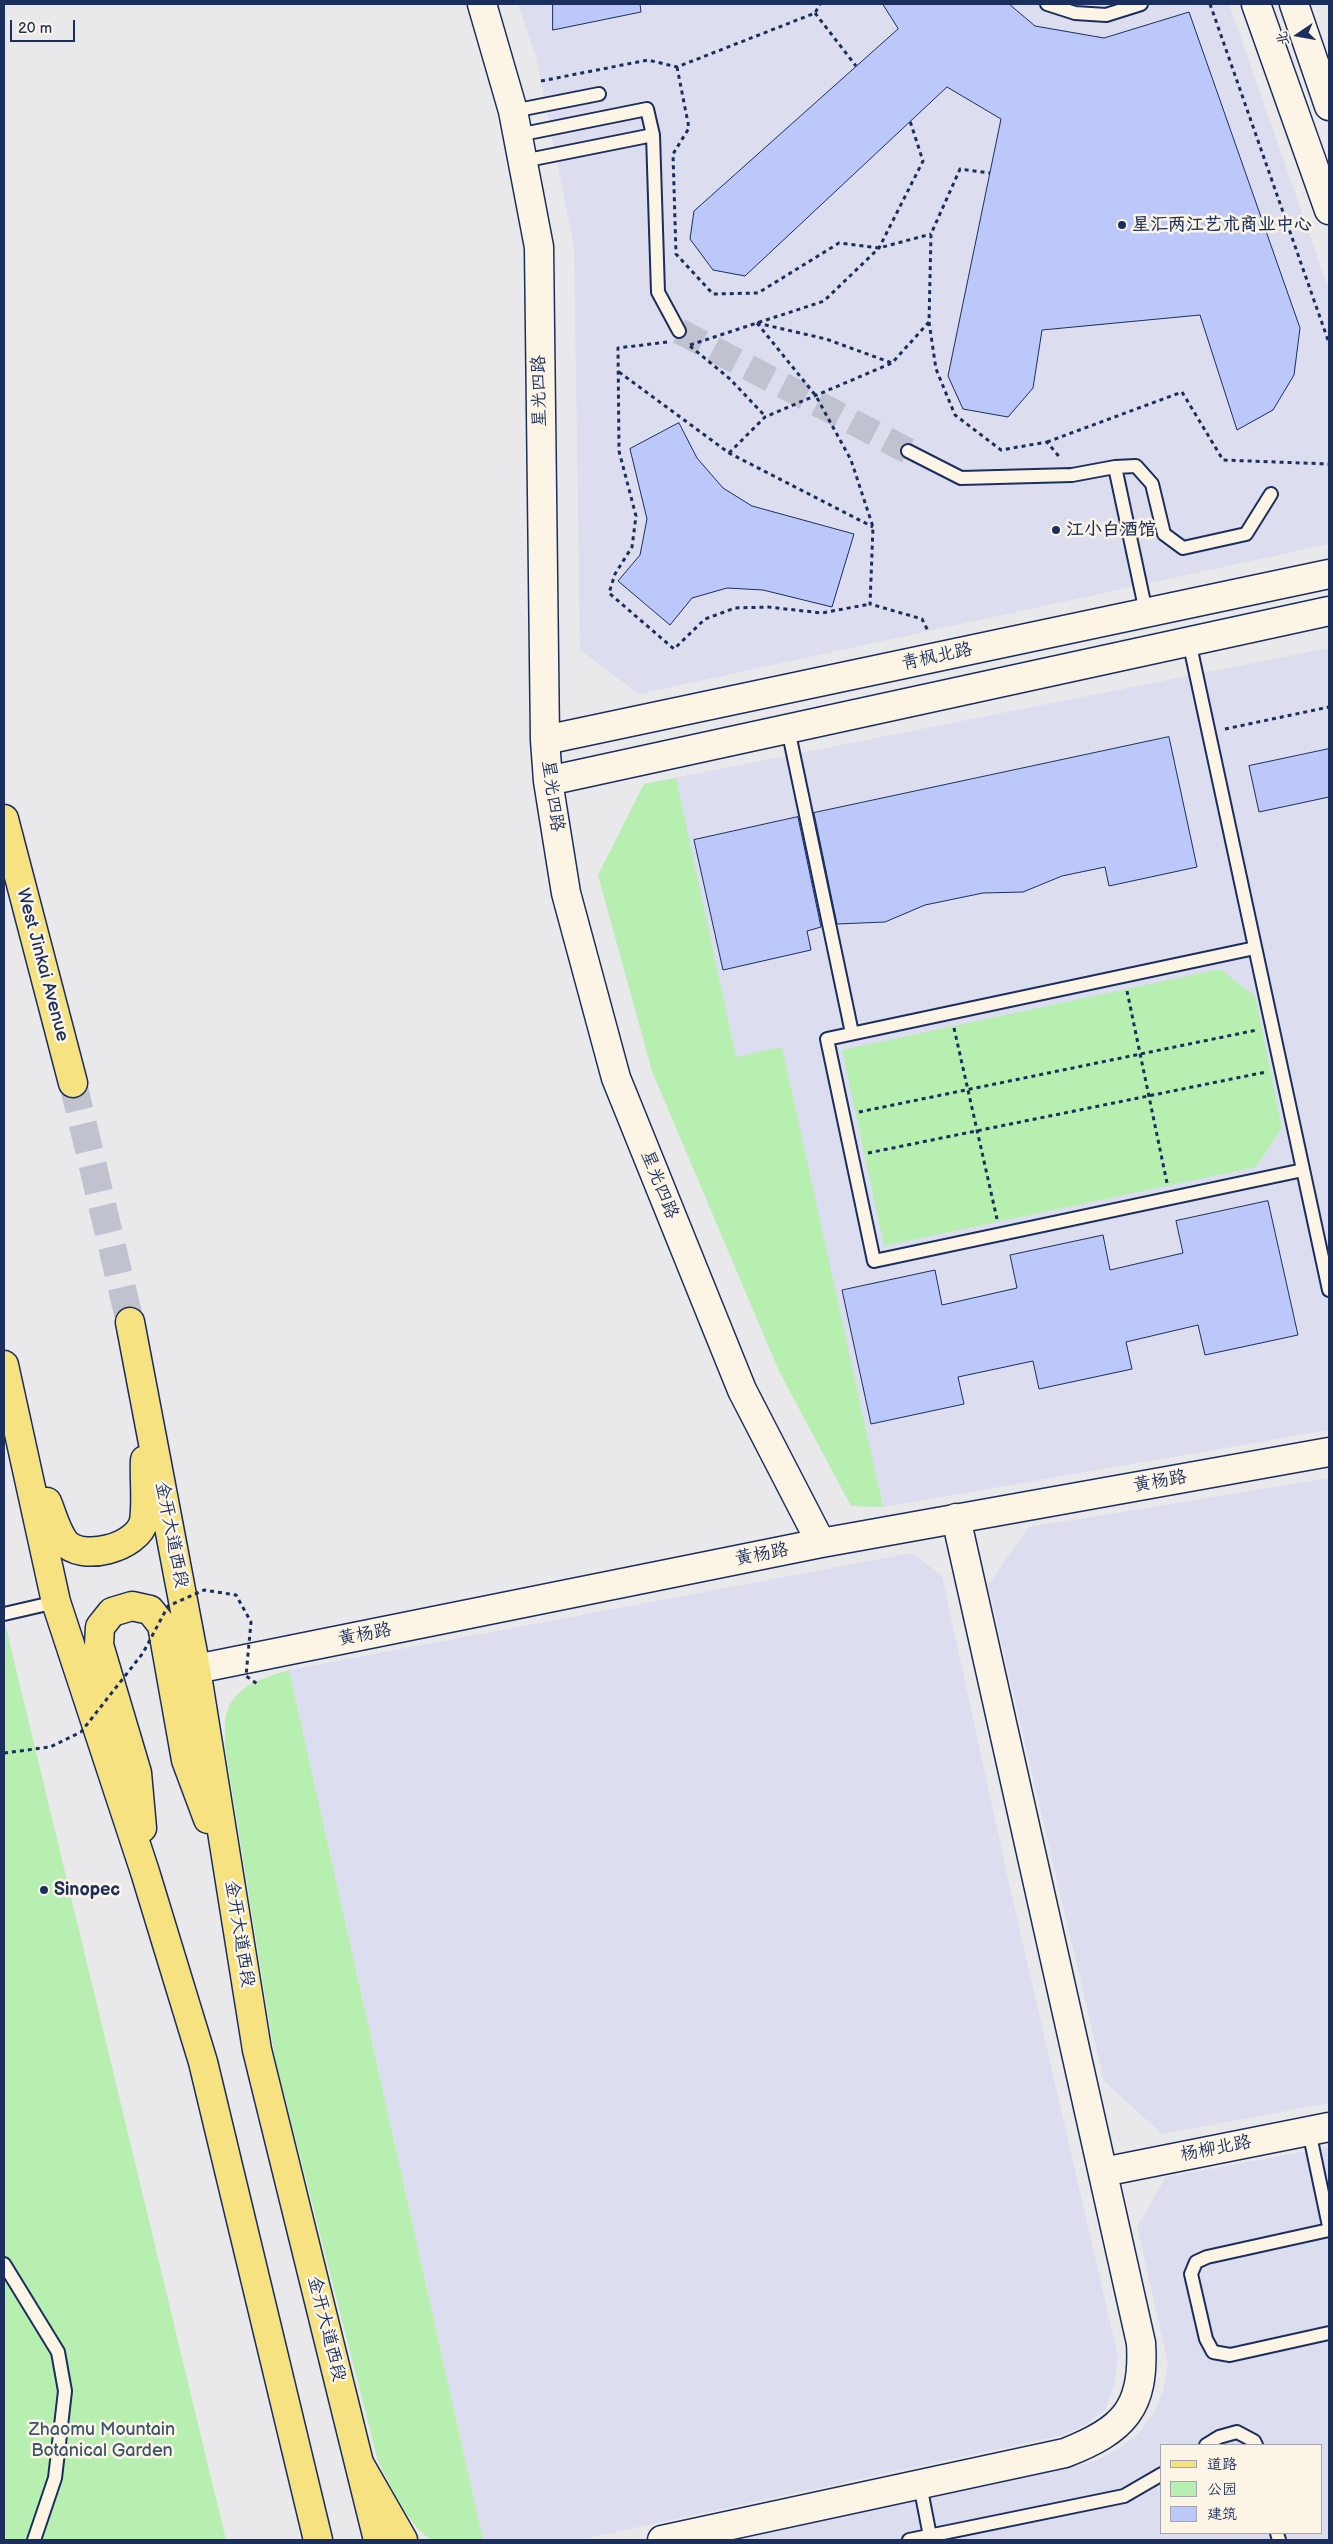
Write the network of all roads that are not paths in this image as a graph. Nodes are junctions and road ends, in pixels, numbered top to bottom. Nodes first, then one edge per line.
1 (482, 4) edge
2 (1047, 4) edge
3 (1140, 4) edge
4 (1256, 4) edge
5 (1294, 4) edge
6 (599, 94) dead end
7 (1329, 106) edge
8 (653, 135) junction
9 (518, 136) junction
10 (1329, 210) edge
11 (680, 338) tunnel mouth
12 (908, 452) tunnel mouth
13 (1115, 467) junction
14 (1271, 494) dead end
15 (1329, 574) edge
16 (1329, 611) edge
17 (1146, 612) junction
18 (1190, 641) junction
19 (788, 729) junction
20 (544, 740) junction
21 (548, 781) junction
22 (4, 819) edge
23 (1256, 948) junction
24 (852, 1033) junction
25 (73, 1083) tunnel mouth
26 (1303, 1170) junction
27 (1329, 1290) edge
28 (130, 1322) tunnel mouth
29 (4, 1365) edge
30 (145, 1403) junction
31 (20, 1438) junction
32 (1329, 1452) edge
33 (956, 1518) junction
34 (821, 1543) junction
35 (56, 1602) junction
36 (4, 1614) edge
37 (196, 1669) junction
38 (145, 1872) junction
39 (229, 1874) junction
40 (1319, 2129) edge
41 (1103, 2172) junction
42 (1329, 2226) edge
43 (1329, 2230) edge
44 (4, 2264) edge
45 (1329, 2333) edge
46 (1207, 2444) edge
47 (1256, 2444) edge
48 (360, 2465) junction
49 (1160, 2475) edge
50 (920, 2485) junction
51 (930, 2536) junction
52 (34, 2540) edge
53 (318, 2540) edge
54 (378, 2540) edge
55 (403, 2540) edge
56 (662, 2540) edge
57 (909, 2540) edge

1 - 9 street, 星光四路
2 - 3 lane
4 - 10 street
5 - 7 street
6 - 9 lane
8 - 9 lane
8 - 9 lane
8 - 11 lane
9 - 20 street, 星光四路
12 - 13 lane
13 - 14 lane
13 - 17 lane
15 - 17 street, 青枫北路
16 - 18 street
17 - 20 street, 青枫北路
18 - 19 street
18 - 23 lane
19 - 21 street
19 - 24 lane
20 - 21 street, 星光四路
21 - 34 street, 星光四路
22 - 25 main road, West Jinkai Avenue
23 - 24 lane
23 - 26 lane
24 - 26 lane
26 - 27 lane
28 - 30 main road, 金开大道西段
29 - 31 main road
30 - 31 main road
30 - 37 main road, 金开大道西段
31 - 35 main road
32 - 33 street, 黄杨路
33 - 34 street, 黄杨路
33 - 41 street
34 - 37 street, 黄杨路
35 - 36 lane
35 - 38 main road
37 - 39 main road, 金开大道西段
38 - 39 main road
38 - 53 main road
39 - 48 main road, 金开大道西段
40 - 41 street, 杨柳北路
40 - 42 lane
41 - 50 street
43 - 45 lane
44 - 52 lane
46 - 47 lane
48 - 54 main road, 金开大道西段
48 - 55 main road
49 - 51 lane
50 - 51 lane
50 - 56 street
51 - 57 lane

